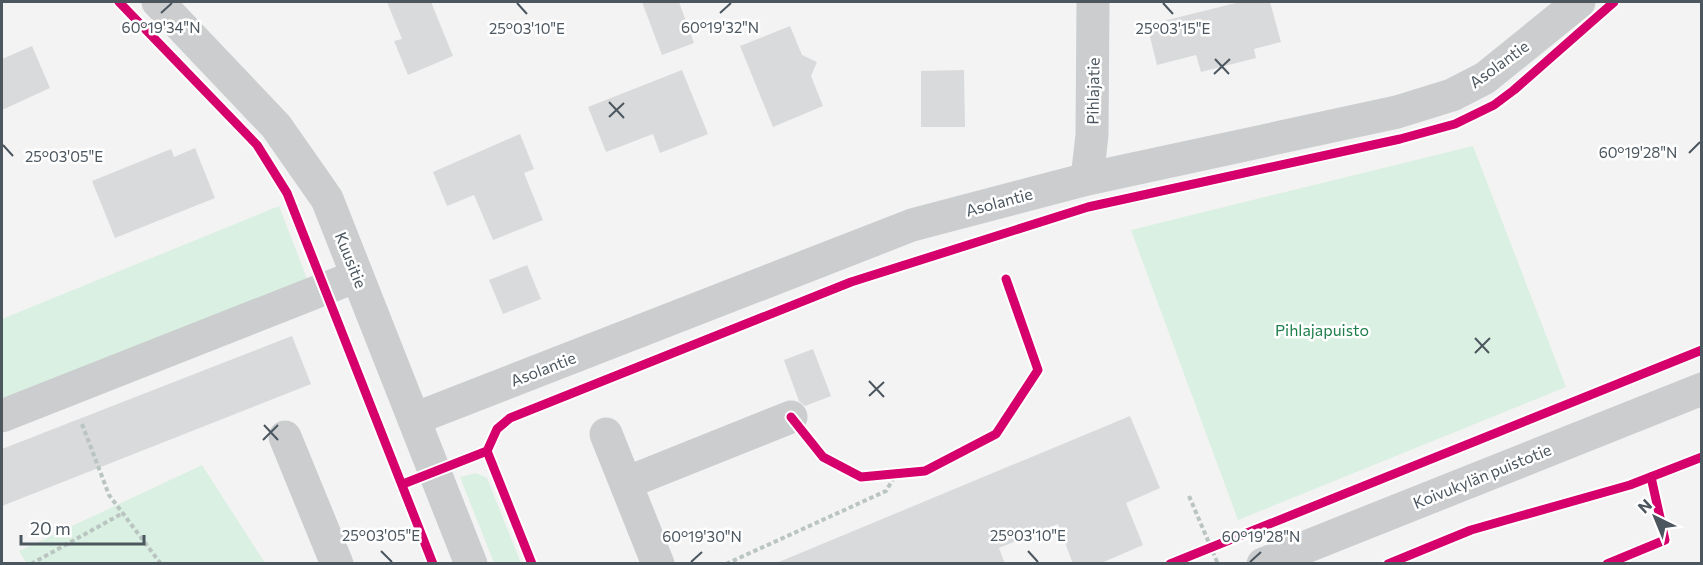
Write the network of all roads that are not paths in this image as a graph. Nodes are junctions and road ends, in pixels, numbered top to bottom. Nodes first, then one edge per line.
1 (158, 2) edge
2 (1093, 2) edge
3 (1579, 2) edge
4 (1087, 179) junction
5 (357, 276) junction
6 (1701, 389) edge
7 (2, 416) edge
8 (791, 417) dead end
9 (414, 419) junction
10 (606, 434) dead end
11 (285, 437) dead end
12 (626, 483) junction
13 (467, 562) edge
14 (337, 564) edge
15 (658, 564) edge
16 (1263, 564) edge

1 - 5 street, Kuusitie
2 - 4 street, Pihlajatie
3 - 4 street, Asolantie
4 - 9 street, Asolantie
5 - 7 street
5 - 9 street, Kuusitie
6 - 16 street, Koivukylän puistotie
8 - 12 street
9 - 13 street, Kuusitie
10 - 12 street
11 - 14 street
12 - 15 street

